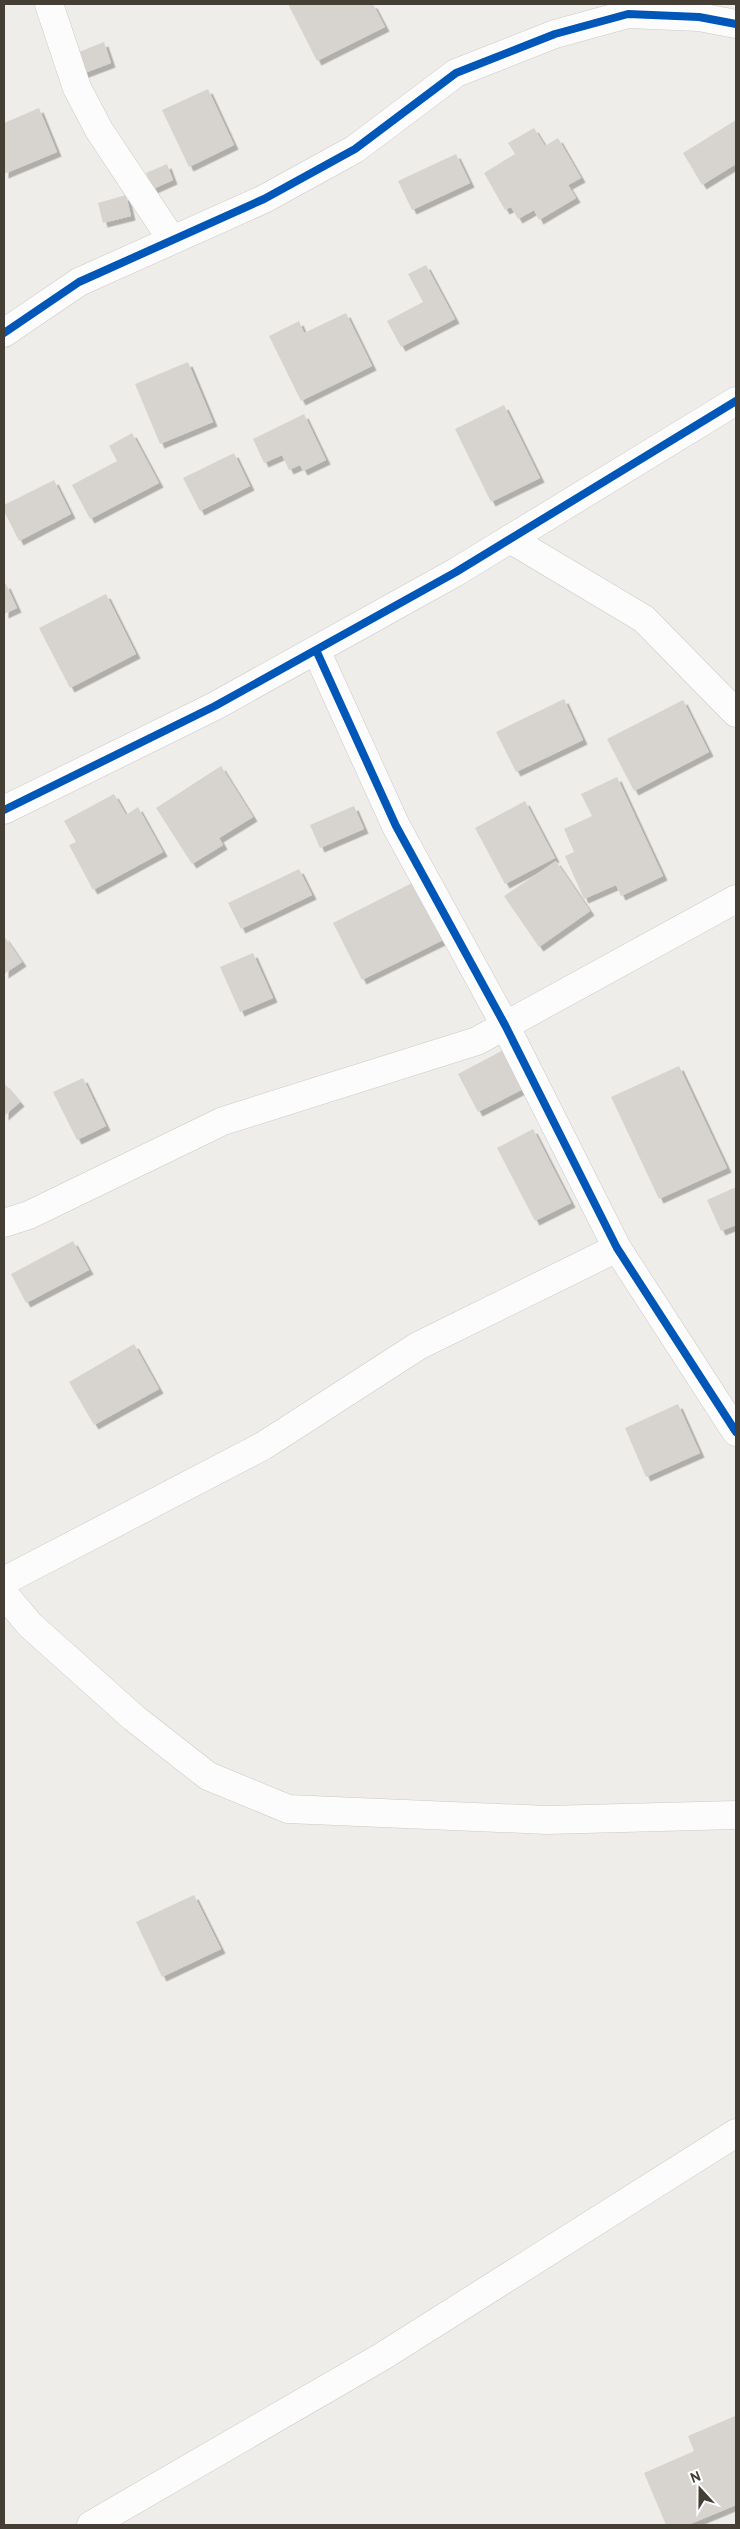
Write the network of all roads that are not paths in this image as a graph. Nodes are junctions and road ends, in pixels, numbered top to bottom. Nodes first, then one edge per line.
1 (49, 4) edge
2 (736, 24) edge
3 (172, 240) junction
4 (4, 333) edge
5 (736, 401) edge
6 (510, 539) junction
7 (316, 650) junction
8 (736, 713) edge
9 (4, 810) edge
10 (736, 899) edge
11 (505, 1025) junction
12 (4, 1223) edge
13 (617, 1248) junction
14 (736, 1432) edge
15 (4, 1581) edge
16 (4, 1594) edge
17 (736, 1815) edge
18 (736, 2133) edge
19 (91, 2525) edge

1 - 3 street
2 - 3 street
3 - 4 street
5 - 6 street
6 - 7 street
6 - 8 street
7 - 9 street
7 - 11 street
10 - 11 street
11 - 12 street
11 - 13 street
13 - 14 street
13 - 15 street
16 - 17 street
18 - 19 street

